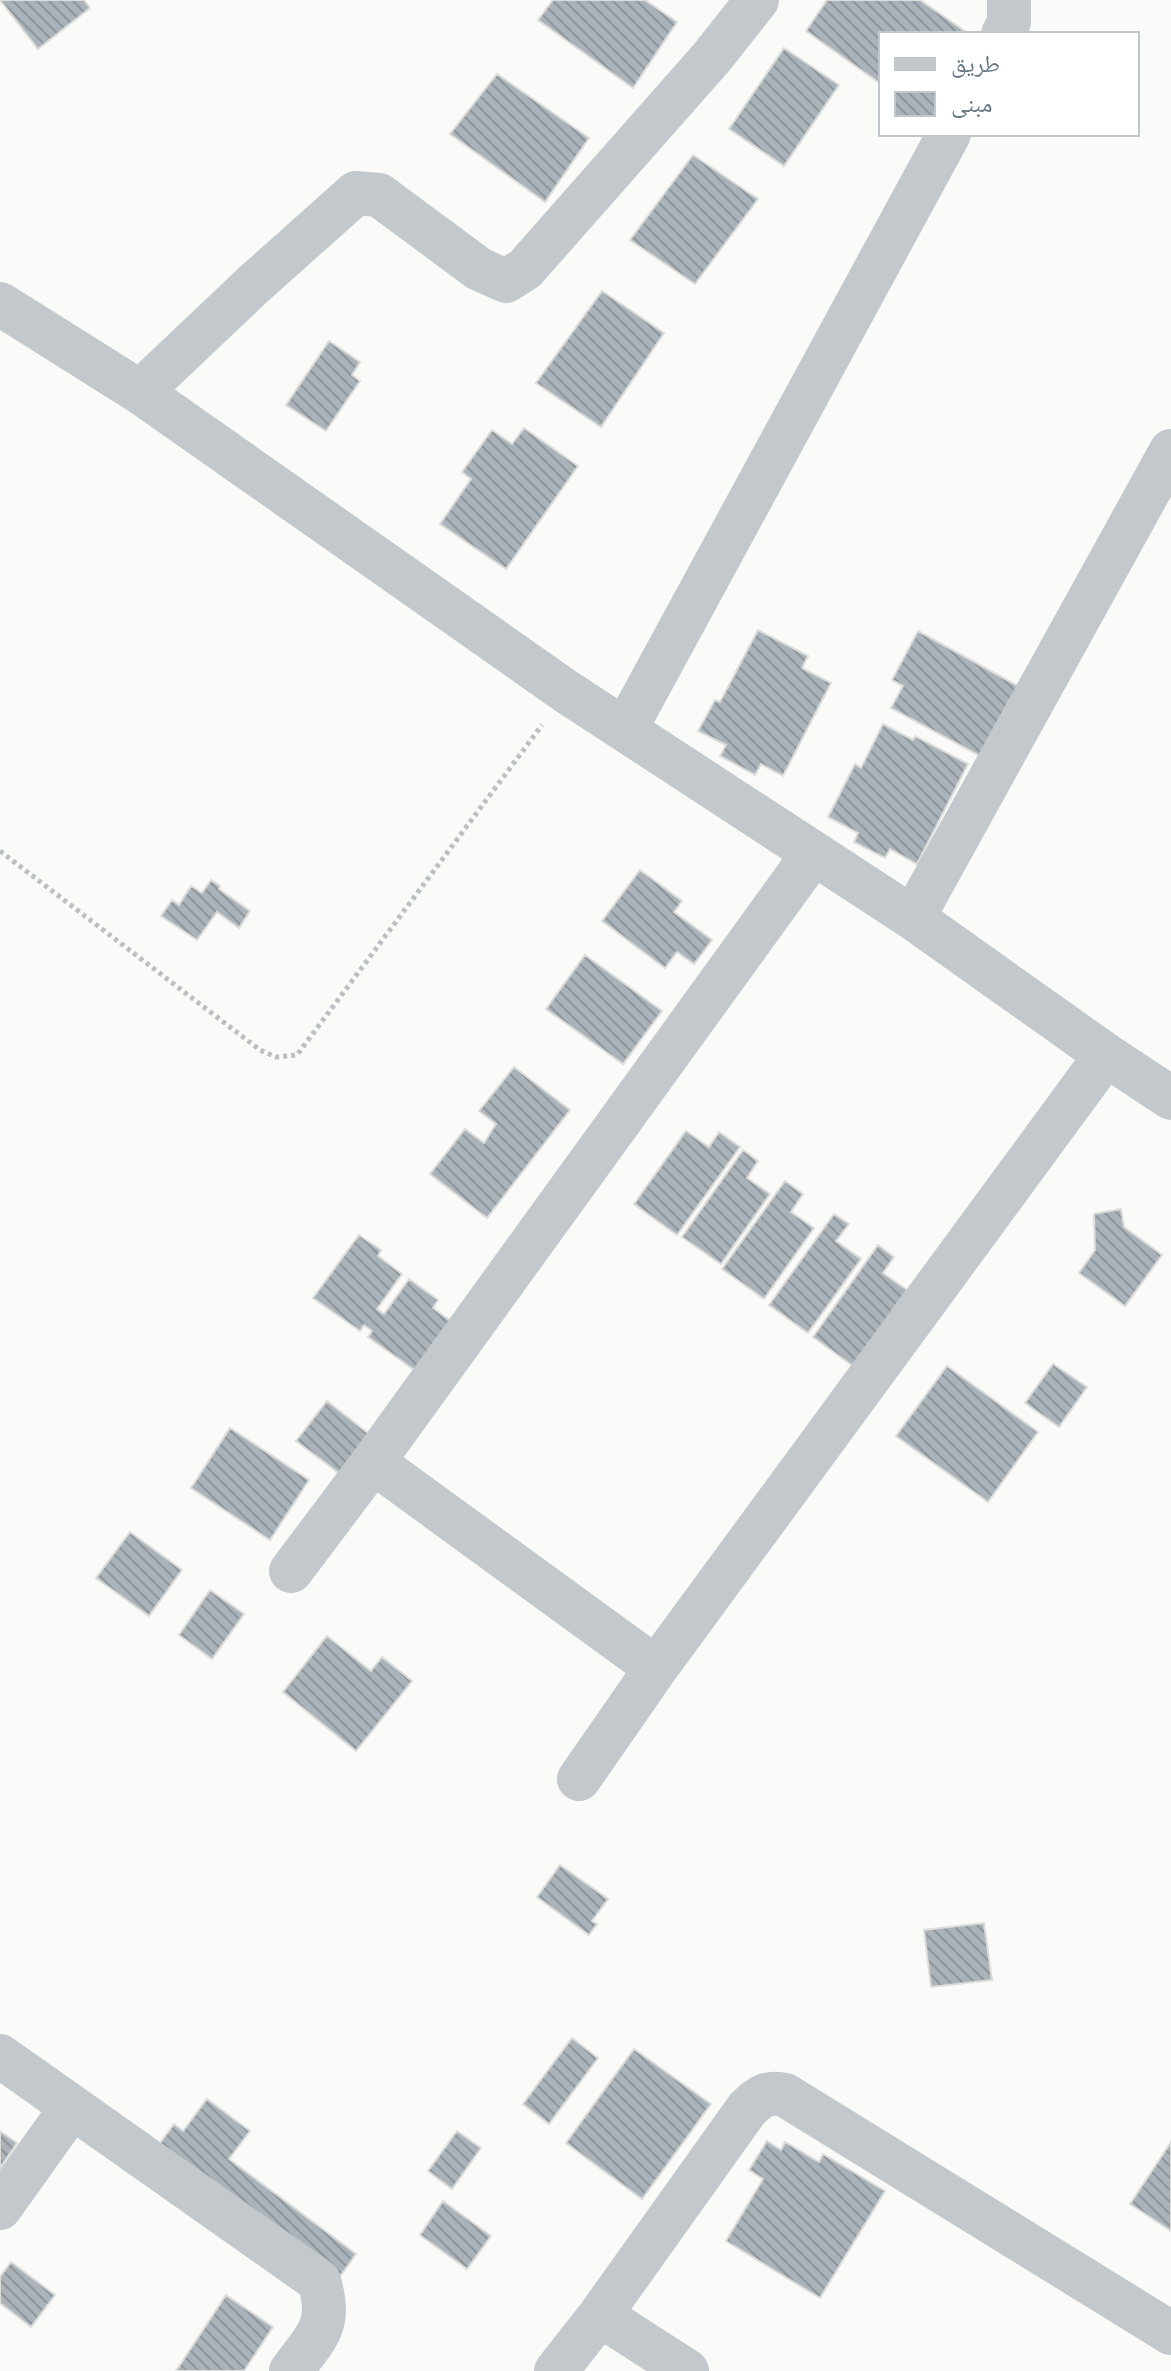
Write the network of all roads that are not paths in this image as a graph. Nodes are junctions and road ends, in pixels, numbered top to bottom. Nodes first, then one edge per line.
1 (757, 0) edge
2 (1009, 0) edge
3 (1004, 32) edge
4 (948, 136) edge
5 (0, 304) edge
6 (140, 392) junction
7 (1171, 451) edge
8 (625, 730) junction
9 (813, 854) junction
10 (913, 918) junction
11 (1106, 1055) junction
12 (1171, 1098) edge
13 (373, 1462) junction
14 (291, 1571) dead end
15 (656, 1668) junction
16 (579, 1779) dead end
17 (0, 2056) edge
18 (72, 2107) junction
19 (0, 2208) edge
20 (600, 2315) junction
21 (1171, 2333) edge
22 (291, 2371) edge
23 (556, 2371) edge
24 (687, 2371) edge

1 - 6 street
2 - 3 street
4 - 8 street
5 - 6 street
6 - 8 street
7 - 10 street
8 - 9 street
9 - 10 street
9 - 13 street
10 - 11 street
11 - 12 street
11 - 15 street
13 - 14 street
13 - 15 street
15 - 16 street
17 - 18 street
18 - 19 street
18 - 22 street
20 - 21 street
20 - 23 street
20 - 24 street

